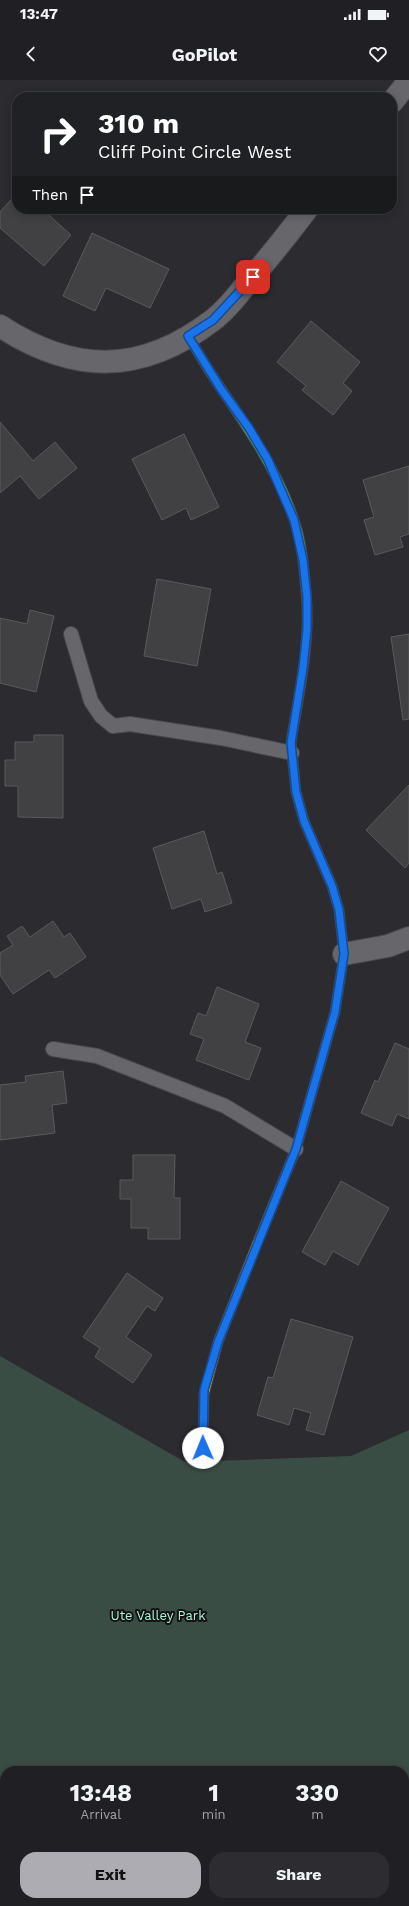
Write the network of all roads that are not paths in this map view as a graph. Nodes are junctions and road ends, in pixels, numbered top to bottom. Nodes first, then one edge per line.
1 (409, 81) edge
2 (397, 96) edge
3 (303, 214) edge
4 (0, 326) edge
5 (188, 336) junction
6 (71, 634) dead end
7 (292, 753) junction
8 (409, 938) edge
9 (344, 954) junction
10 (53, 1049) dead end
11 (296, 1149) junction
12 (203, 1448) dead end

1 - 2 street
3 - 5 street
4 - 5 street
5 - 7 street
6 - 7 lane
7 - 9 street
8 - 9 street
9 - 11 street
10 - 11 lane
11 - 12 street

